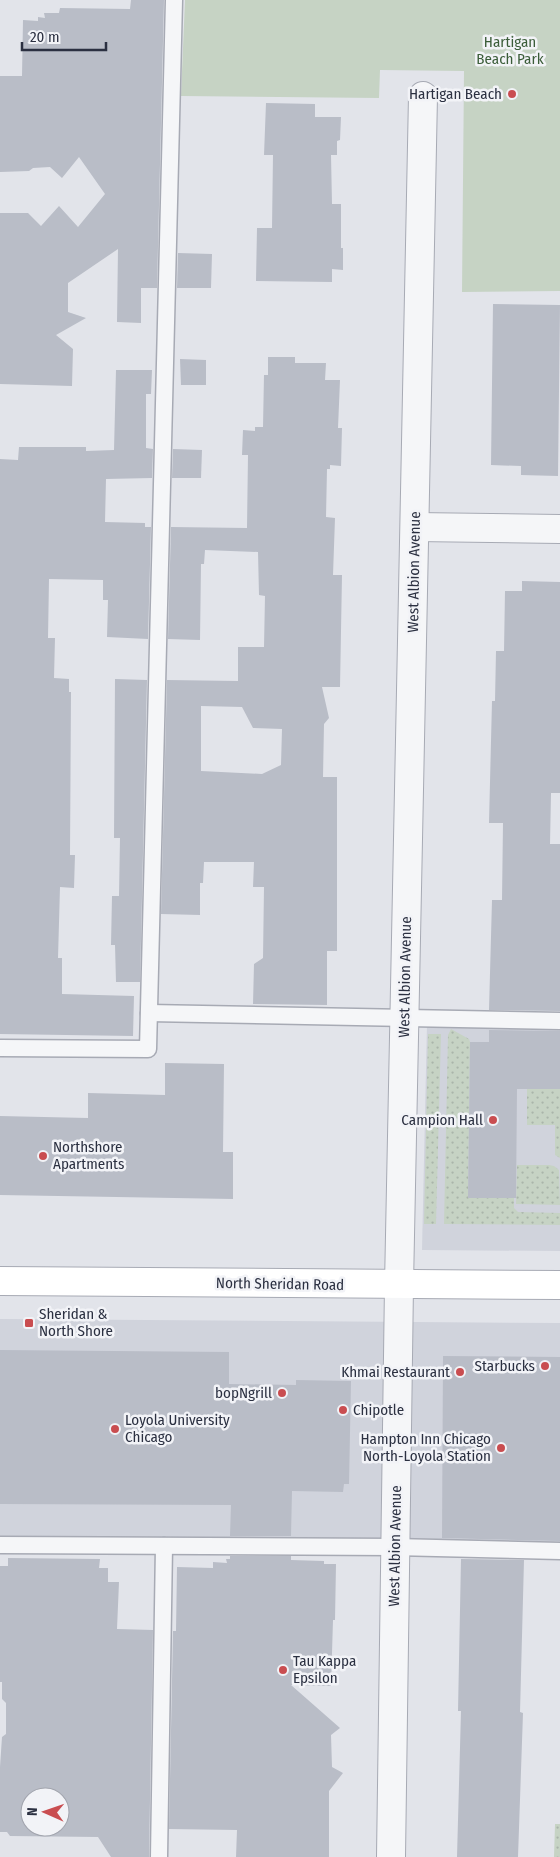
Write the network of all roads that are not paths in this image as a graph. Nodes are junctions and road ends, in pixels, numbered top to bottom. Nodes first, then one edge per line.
1 (174, 0) edge
2 (423, 96) dead end
3 (415, 527) junction
4 (560, 529) edge
5 (149, 1013) junction
6 (404, 1018) junction
7 (560, 1021) edge
8 (0, 1048) edge
9 (0, 1281) edge
10 (399, 1285) junction
11 (560, 1285) edge
12 (0, 1546) edge
13 (164, 1546) junction
14 (394, 1547) junction
15 (560, 1551) edge
16 (159, 1857) edge
17 (391, 1857) edge

1 - 5 lane
2 - 3 street, West Albion Avenue
3 - 4 street
3 - 6 street, West Albion Avenue
5 - 6 lane
5 - 8 lane
6 - 7 lane
6 - 10 street, West Albion Avenue
9 - 10 main road, North Sheridan Road
10 - 11 main road, North Sheridan Road
10 - 14 street, West Albion Avenue
12 - 13 lane
13 - 14 lane
13 - 16 lane
14 - 15 lane
14 - 17 street, West Albion Avenue

